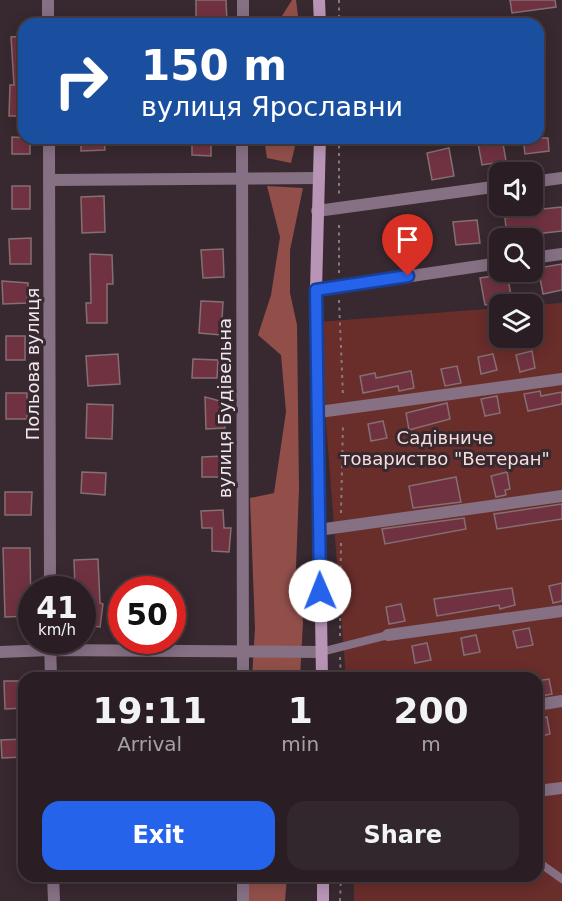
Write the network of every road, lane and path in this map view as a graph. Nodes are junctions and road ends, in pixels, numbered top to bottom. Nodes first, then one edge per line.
1 (48, 0) edge
2 (243, 0) edge
3 (320, 0) edge
4 (339, 0) edge
5 (48, 18) edge
6 (243, 18) edge
7 (320, 18) edge
8 (339, 18) edge
9 (50, 144) edge
10 (242, 144) edge
11 (320, 144) edge
12 (242, 178) junction
13 (319, 178) junction
14 (562, 178) edge
15 (50, 180) junction
16 (543, 181) edge
17 (489, 188) edge
18 (317, 211) junction
19 (562, 254) edge
20 (543, 257) edge
21 (489, 265) edge
22 (316, 290) junction
23 (562, 378) edge
24 (343, 410) junction
25 (319, 412) junction
26 (562, 496) edge
27 (341, 526) junction
28 (318, 530) junction
29 (50, 576) edge
30 (562, 610) edge
31 (388, 635) joint
32 (96, 646) edge
33 (340, 648) junction
34 (18, 649) edge
35 (243, 651) junction
36 (0, 652) edge
37 (321, 652) junction
38 (50, 654) edge
39 (51, 672) edge
40 (243, 672) edge
41 (322, 672) edge
42 (341, 672) edge
43 (562, 701) edge
44 (543, 704) edge
45 (562, 788) edge
46 (543, 790) edge
47 (543, 865) edge
48 (562, 879) edge
49 (53, 882) edge
50 (243, 882) edge
51 (323, 882) edge
52 (341, 882) edge
53 (54, 901) edge
54 (243, 901) edge
55 (323, 901) edge
56 (340, 901) edge

1 - 5 street
2 - 6 street
3 - 7 main road
4 - 8 path
9 - 15 street, Польова вулиця
10 - 12 street, вулиця Будівельна
11 - 13 main road
12 - 13 street
12 - 15 street
12 - 35 street, вулиця Будівельна
13 - 18 main road
14 - 16 street
15 - 29 street, Польова вулиця
17 - 18 street
18 - 22 main road
19 - 20 street
21 - 22 street
22 - 25 main road
23 - 24 street
24 - 25 street
24 - 27 path
25 - 28 main road
26 - 27 street
27 - 28 street
27 - 33 path
28 - 37 main road
30 - 31 street
31 - 33 lane
32 - 35 street
33 - 37 lane
33 - 42 path
34 - 36 street
35 - 37 street
35 - 40 street, вулиця Будівельна
37 - 41 main road
38 - 39 street
43 - 44 street
45 - 46 street
47 - 48 lane
49 - 53 street
50 - 54 street
51 - 55 main road
52 - 56 path

